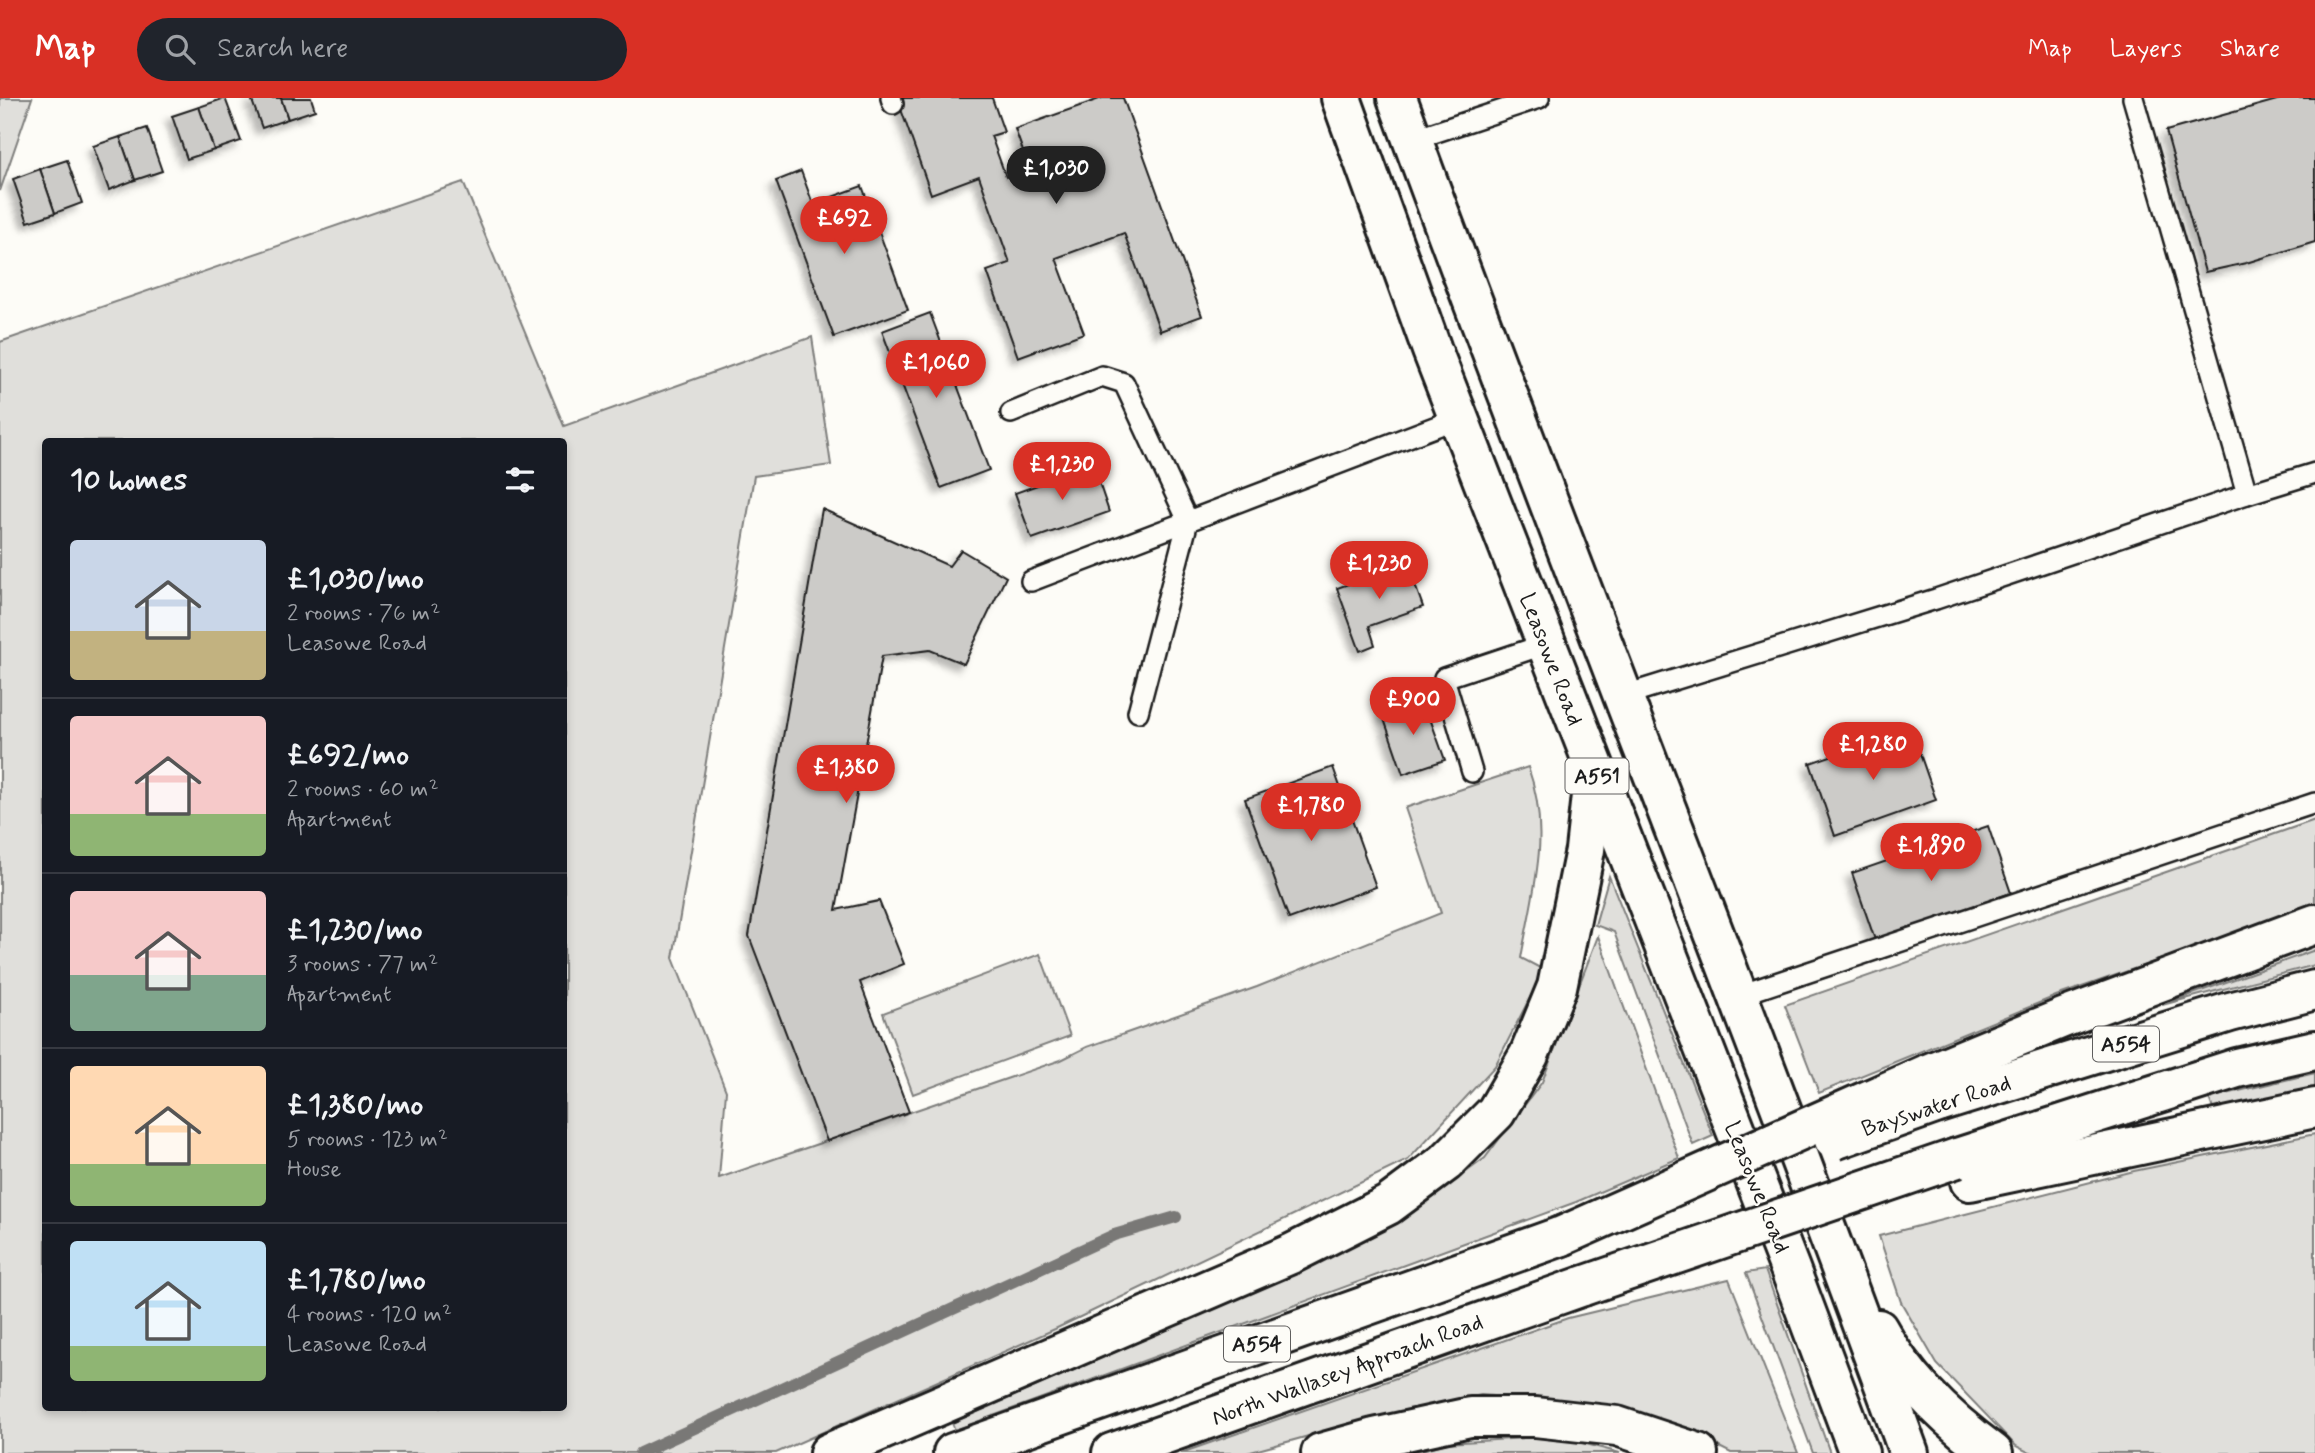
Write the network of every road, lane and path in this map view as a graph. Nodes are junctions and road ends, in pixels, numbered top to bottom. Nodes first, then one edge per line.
1 (1341, 98) edge
2 (1396, 98) edge
3 (1539, 98) edge
4 (2133, 98) edge
5 (1412, 140) junction
6 (1011, 413) dead end
7 (1458, 418) junction
8 (2315, 472) edge
9 (2247, 494) junction
10 (1188, 521) junction
11 (1031, 582) dead end
12 (1546, 643) junction
13 (1622, 696) junction
14 (1138, 712) dead end
15 (1594, 769) junction
16 (1472, 772) dead end
17 (2315, 803) edge
18 (2315, 924) edge
19 (2315, 990) edge
20 (1737, 996) junction
21 (2315, 1050) edge
22 (1933, 1089) junction
23 (2315, 1108) edge
24 (1963, 1169) junction
25 (1835, 1250) junction
26 (829, 1453) edge
27 (953, 1453) edge
28 (1112, 1453) edge
29 (1321, 1453) edge
30 (1698, 1453) edge
31 (1858, 1453) edge
32 (1909, 1453) edge
33 (1993, 1453) edge

1 - 7 main road, Leasowe Road / A551
2 - 5 main road, A551
3 - 5 lane
4 - 9 lane
5 - 13 main road, A551
6 - 10 lane
7 - 10 lane
7 - 12 main road, Leasowe Road / A551
8 - 9 lane
9 - 13 lane
10 - 11 lane
10 - 14 lane
12 - 15 main road, Leasowe Road / A551
12 - 16 lane
13 - 20 main road, A551
15 - 26 main road
15 - 31 main road, Leasowe Road / A551
17 - 20 lane
18 - 22 main road
19 - 22 main road, Bayswater Road / A554
20 - 25 main road, A551
21 - 24 main road, A554
22 - 27 main road, Bayswater Road / A554, bridge
23 - 24 main road
24 - 28 main road, North Wallasey Approach Road / A554, bridge
25 - 32 main road, A551
25 - 33 main road
29 - 30 main road

